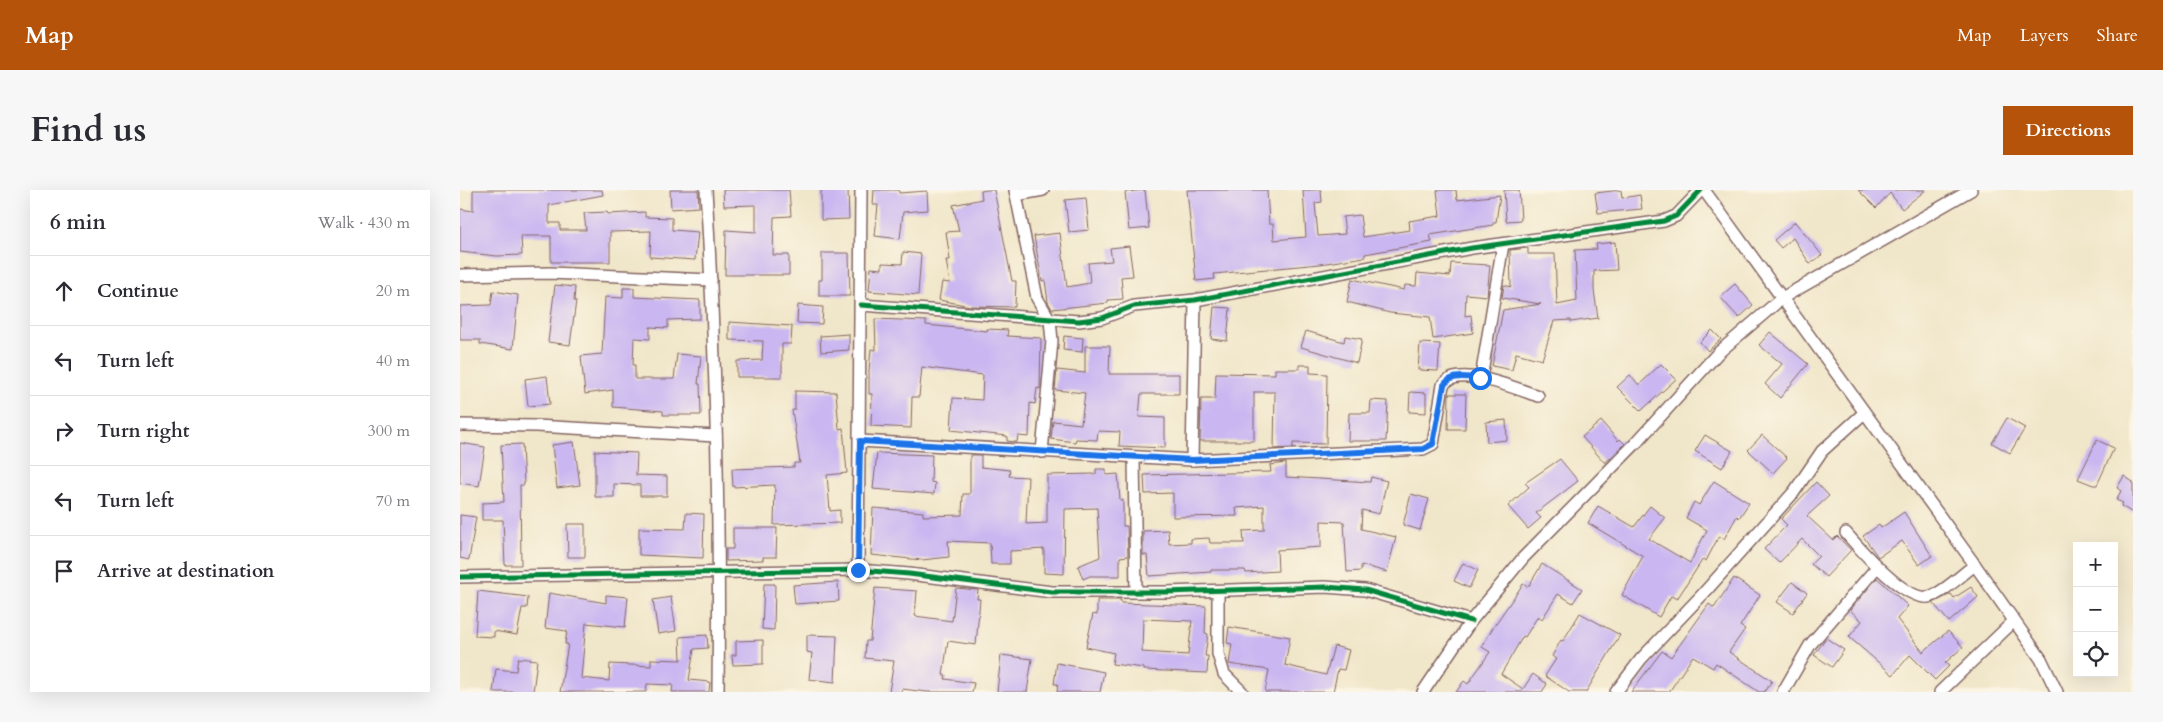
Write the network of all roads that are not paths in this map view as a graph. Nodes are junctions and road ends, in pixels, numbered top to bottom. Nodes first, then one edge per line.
1 (706, 190) edge
2 (860, 190) edge
3 (1043, 190) edge
4 (1702, 190) edge
5 (1971, 190) edge
6 (1016, 192) edge
7 (1503, 244) junction
8 (460, 275) edge
9 (712, 280) junction
10 (1782, 298) junction
11 (1195, 300) junction
12 (861, 305) junction
13 (1050, 320) junction
14 (1480, 378) junction
15 (1538, 396) dead end
16 (1864, 413) junction
17 (460, 425) edge
18 (716, 436) junction
19 (860, 441) junction
20 (1042, 452) junction
21 (1134, 457) junction
22 (1192, 460) junction
23 (1846, 533) dead end
24 (1975, 564) junction
25 (1877, 566) junction
26 (858, 570) junction
27 (720, 573) junction
28 (460, 577) edge
29 (1218, 591) junction
30 (1136, 592) junction
31 (1471, 621) junction
32 (2014, 621) junction
33 (718, 692) edge
34 (1242, 692) edge
35 (1423, 692) edge
36 (1616, 692) edge
37 (1783, 692) edge
38 (1940, 692) edge
39 (2057, 692) edge

1 - 9 street
2 - 12 street
3 - 6 street
4 - 7 street
4 - 10 street
5 - 10 street
6 - 13 street
7 - 11 street
7 - 14 street
8 - 9 street
9 - 18 street
10 - 16 street
10 - 31 street
11 - 13 street
11 - 22 street
12 - 13 street
12 - 19 street
13 - 20 street
14 - 15 street
14 - 22 street
16 - 24 street
16 - 36 street
17 - 18 street
18 - 27 street
19 - 20 street
19 - 26 street
20 - 21 street
21 - 22 street
21 - 30 street
23 - 25 street
24 - 25 street
24 - 32 street
25 - 37 street
26 - 27 street
26 - 30 street
27 - 28 street
27 - 33 street
29 - 30 street
29 - 31 street
29 - 34 street
31 - 35 street
32 - 38 street
32 - 39 street

